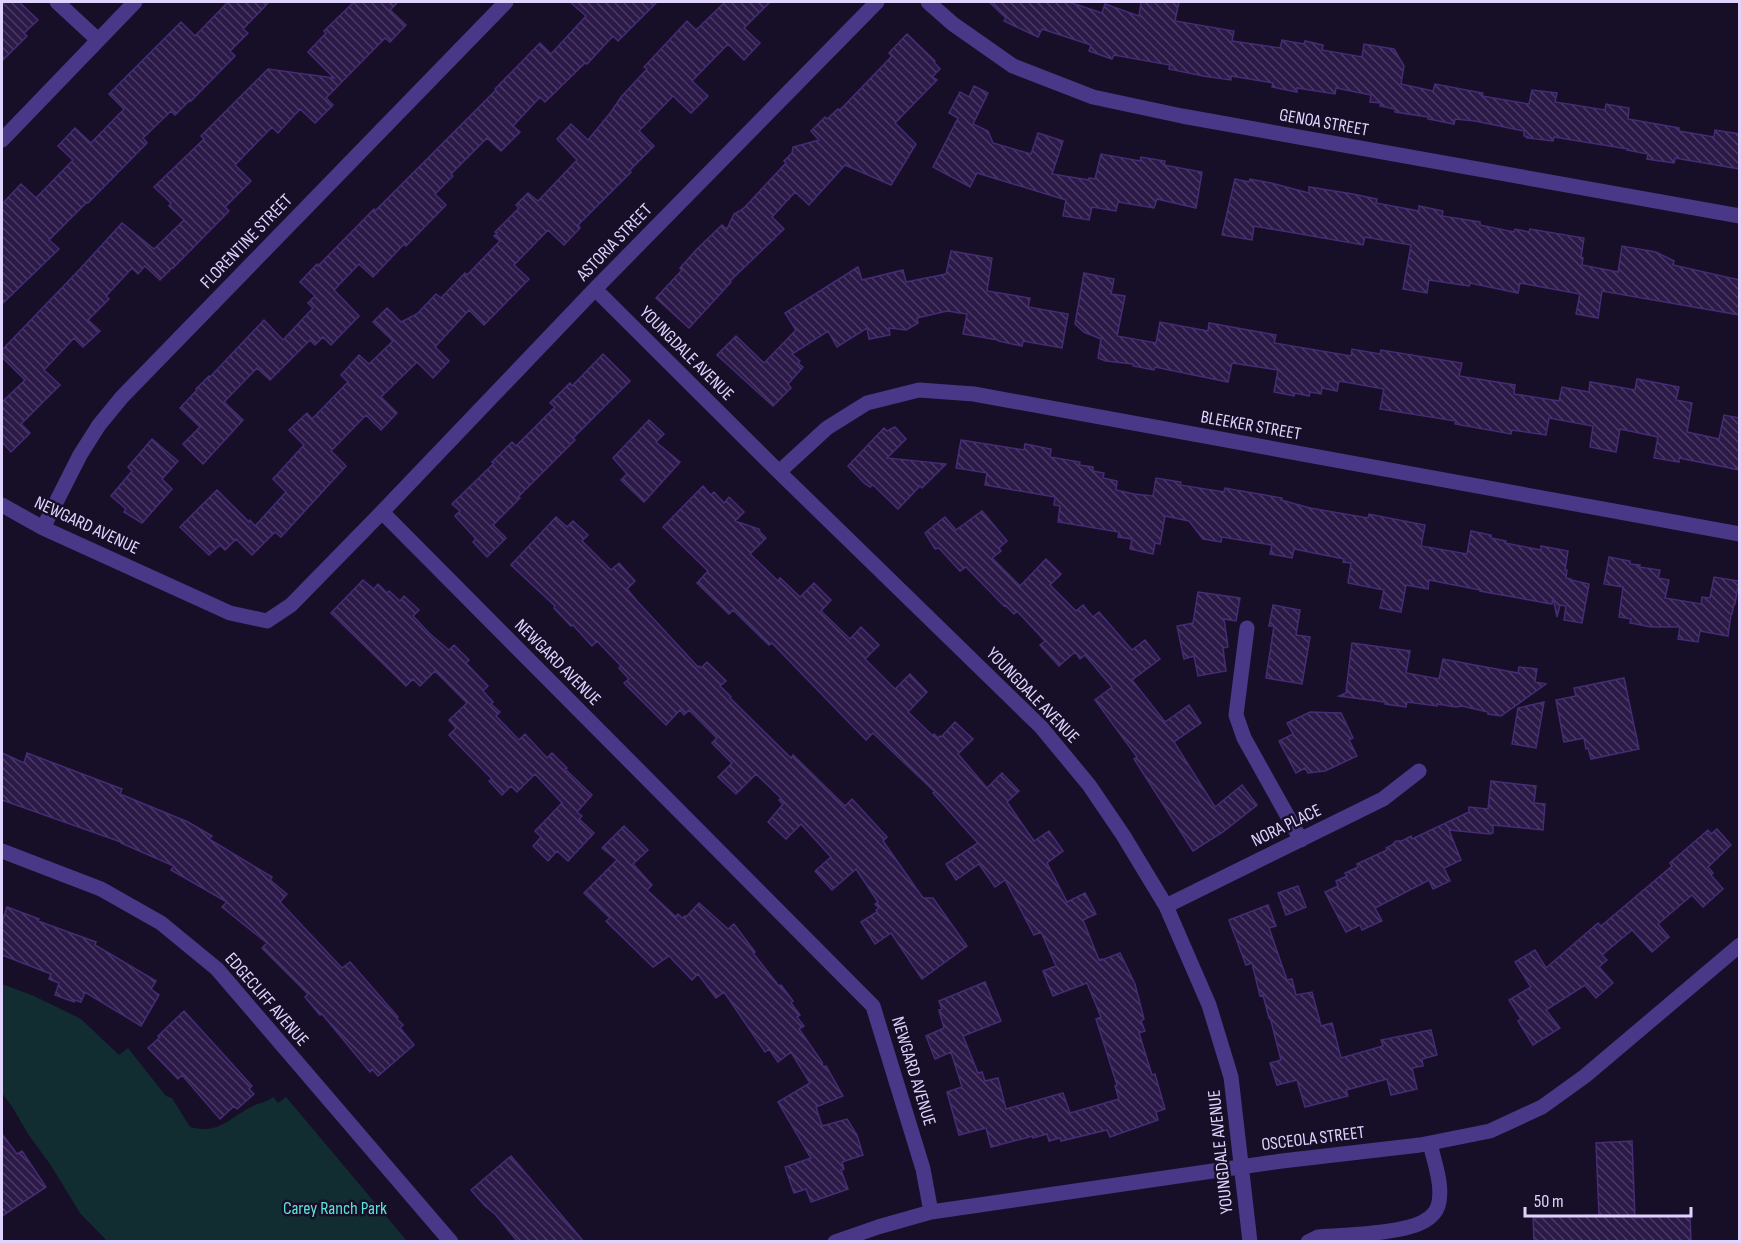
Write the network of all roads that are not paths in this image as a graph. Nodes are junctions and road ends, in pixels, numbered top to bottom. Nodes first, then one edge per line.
1 (57, 2) edge
2 (135, 2) edge
3 (506, 2) edge
4 (877, 2) edge
5 (927, 2) edge
6 (98, 40) junction
7 (2, 140) edge
8 (1740, 216) edge
9 (594, 289) junction
10 (779, 472) junction
11 (2, 505) edge
12 (382, 512) junction
13 (43, 528) junction
14 (1740, 534) edge
15 (1248, 628) dead end
16 (1419, 771) dead end
17 (1301, 840) junction
18 (2, 851) edge
19 (1166, 906) junction
20 (1740, 945) edge
21 (1430, 1143) junction
22 (1241, 1167) junction
23 (931, 1212) junction
24 (451, 1242) edge
25 (835, 1242) edge
26 (1250, 1242) edge
27 (1308, 1242) edge

1 - 6 street
2 - 6 street
3 - 13 street, FLORENTINE STREET
4 - 9 street, ASTORIA STREET
5 - 8 street, GENOA STREET
6 - 7 street
9 - 10 street, YOUNGDALE AVENUE
9 - 12 street, ASTORIA STREET
10 - 14 street, BLEEKER STREET
10 - 19 street, YOUNGDALE AVENUE
11 - 13 street, NEWGARD AVENUE
12 - 13 street, NEWGARD AVENUE
12 - 23 street, NEWGARD AVENUE
15 - 17 street
16 - 17 street, NORA PLACE
17 - 19 street, NORA PLACE
18 - 24 street, EDGECLIFF AVENUE
19 - 22 street, YOUNGDALE AVENUE
20 - 21 street, OSCEOLA STREET
21 - 22 street, OSCEOLA STREET
21 - 27 street
22 - 23 street, OSCEOLA STREET
22 - 26 street, YOUNGDALE AVENUE
23 - 25 street, OSCEOLA STREET

